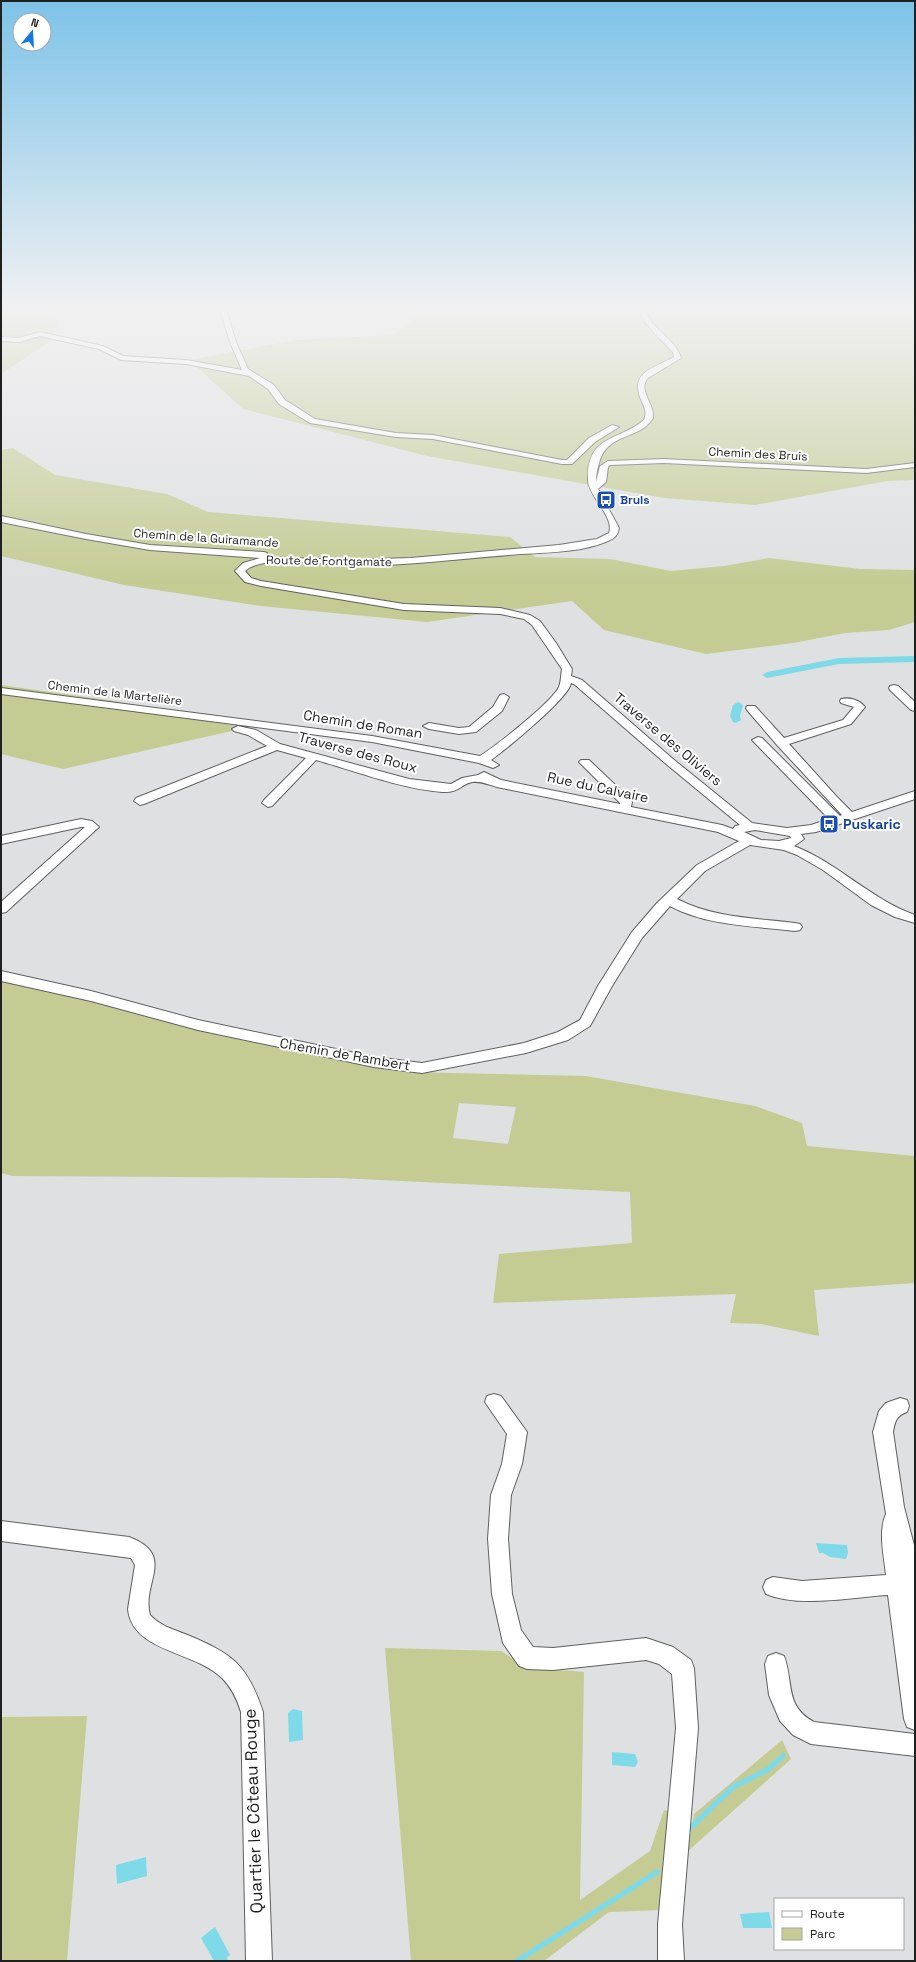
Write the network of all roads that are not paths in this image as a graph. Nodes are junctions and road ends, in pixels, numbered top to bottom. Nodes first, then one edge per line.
1 (279, 398) edge
2 (642, 398) edge
3 (640, 426) junction
4 (915, 465) edge
5 (593, 489) junction
6 (1, 518) edge
7 (248, 559) junction
8 (291, 560) joint
9 (567, 678) junction
10 (894, 688) dead end
11 (1, 691) edge
12 (504, 697) dead end
13 (845, 701) dead end
14 (751, 708) dead end
15 (915, 708) edge
16 (226, 721) junction
17 (428, 726) dead end
18 (758, 740) dead end
19 (781, 743) junction
20 (276, 746) junction
21 (314, 756) junction
22 (585, 762) dead end
23 (487, 763) junction
24 (491, 780) junction
25 (529, 788) junction
26 (915, 795) edge
27 (140, 801) dead end
28 (268, 803) dead end
29 (625, 808) junction
30 (851, 817) junction
31 (838, 821) junction
32 (746, 833) junction
33 (1, 840) edge
34 (797, 840) junction
35 (669, 900) junction
36 (1, 909) edge
37 (915, 919) edge
38 (795, 927) dead end
39 (1, 976) edge
40 (494, 1402) dead end
41 (900, 1406) dead end
42 (894, 1508) junction
43 (1, 1530) edge
44 (897, 1584) junction
45 (773, 1587) dead end
46 (915, 1617) edge
47 (776, 1664) dead end
48 (915, 1719) edge
49 (915, 1745) edge
50 (259, 1961) edge
51 (671, 1961) edge

1 - 3 street
2 - 3 street
3 - 5 street
4 - 5 street, Chemin des Bruis
5 - 8 street, Route de Fontgamate
6 - 7 street, Chemin de la Guiramande
7 - 8 street, Chemin de la Guiramande
7 - 9 street, Route de Fontgamate
9 - 23 street
9 - 32 street, Traverse des Oliviers
10 - 15 street
11 - 16 street, Chemin de la Martelière
12 - 17 street
13 - 19 street
14 - 19 street
16 - 20 street, Traverse des Roux
16 - 23 street, Chemin de Roman
18 - 31 street
19 - 30 street
20 - 21 street, Traverse des Roux
20 - 27 street
21 - 24 street, Traverse des Roux
21 - 28 street
22 - 29 street
23 - 24 street
23 - 25 street
24 - 25 street, Rue du Calvaire
25 - 29 street, Rue du Calvaire
26 - 30 street
29 - 32 street, Rue du Calvaire
30 - 31 street
31 - 34 street
32 - 34 street
32 - 34 street
32 - 35 street, Chemin de Rambert
33 - 36 street
34 - 37 street
35 - 38 street
35 - 39 street, Chemin de Rambert
40 - 51 street
41 - 42 street
42 - 44 street
42 - 46 street
43 - 50 street, Quartier le Côteau Rouge
44 - 45 street
44 - 48 street
47 - 49 street

